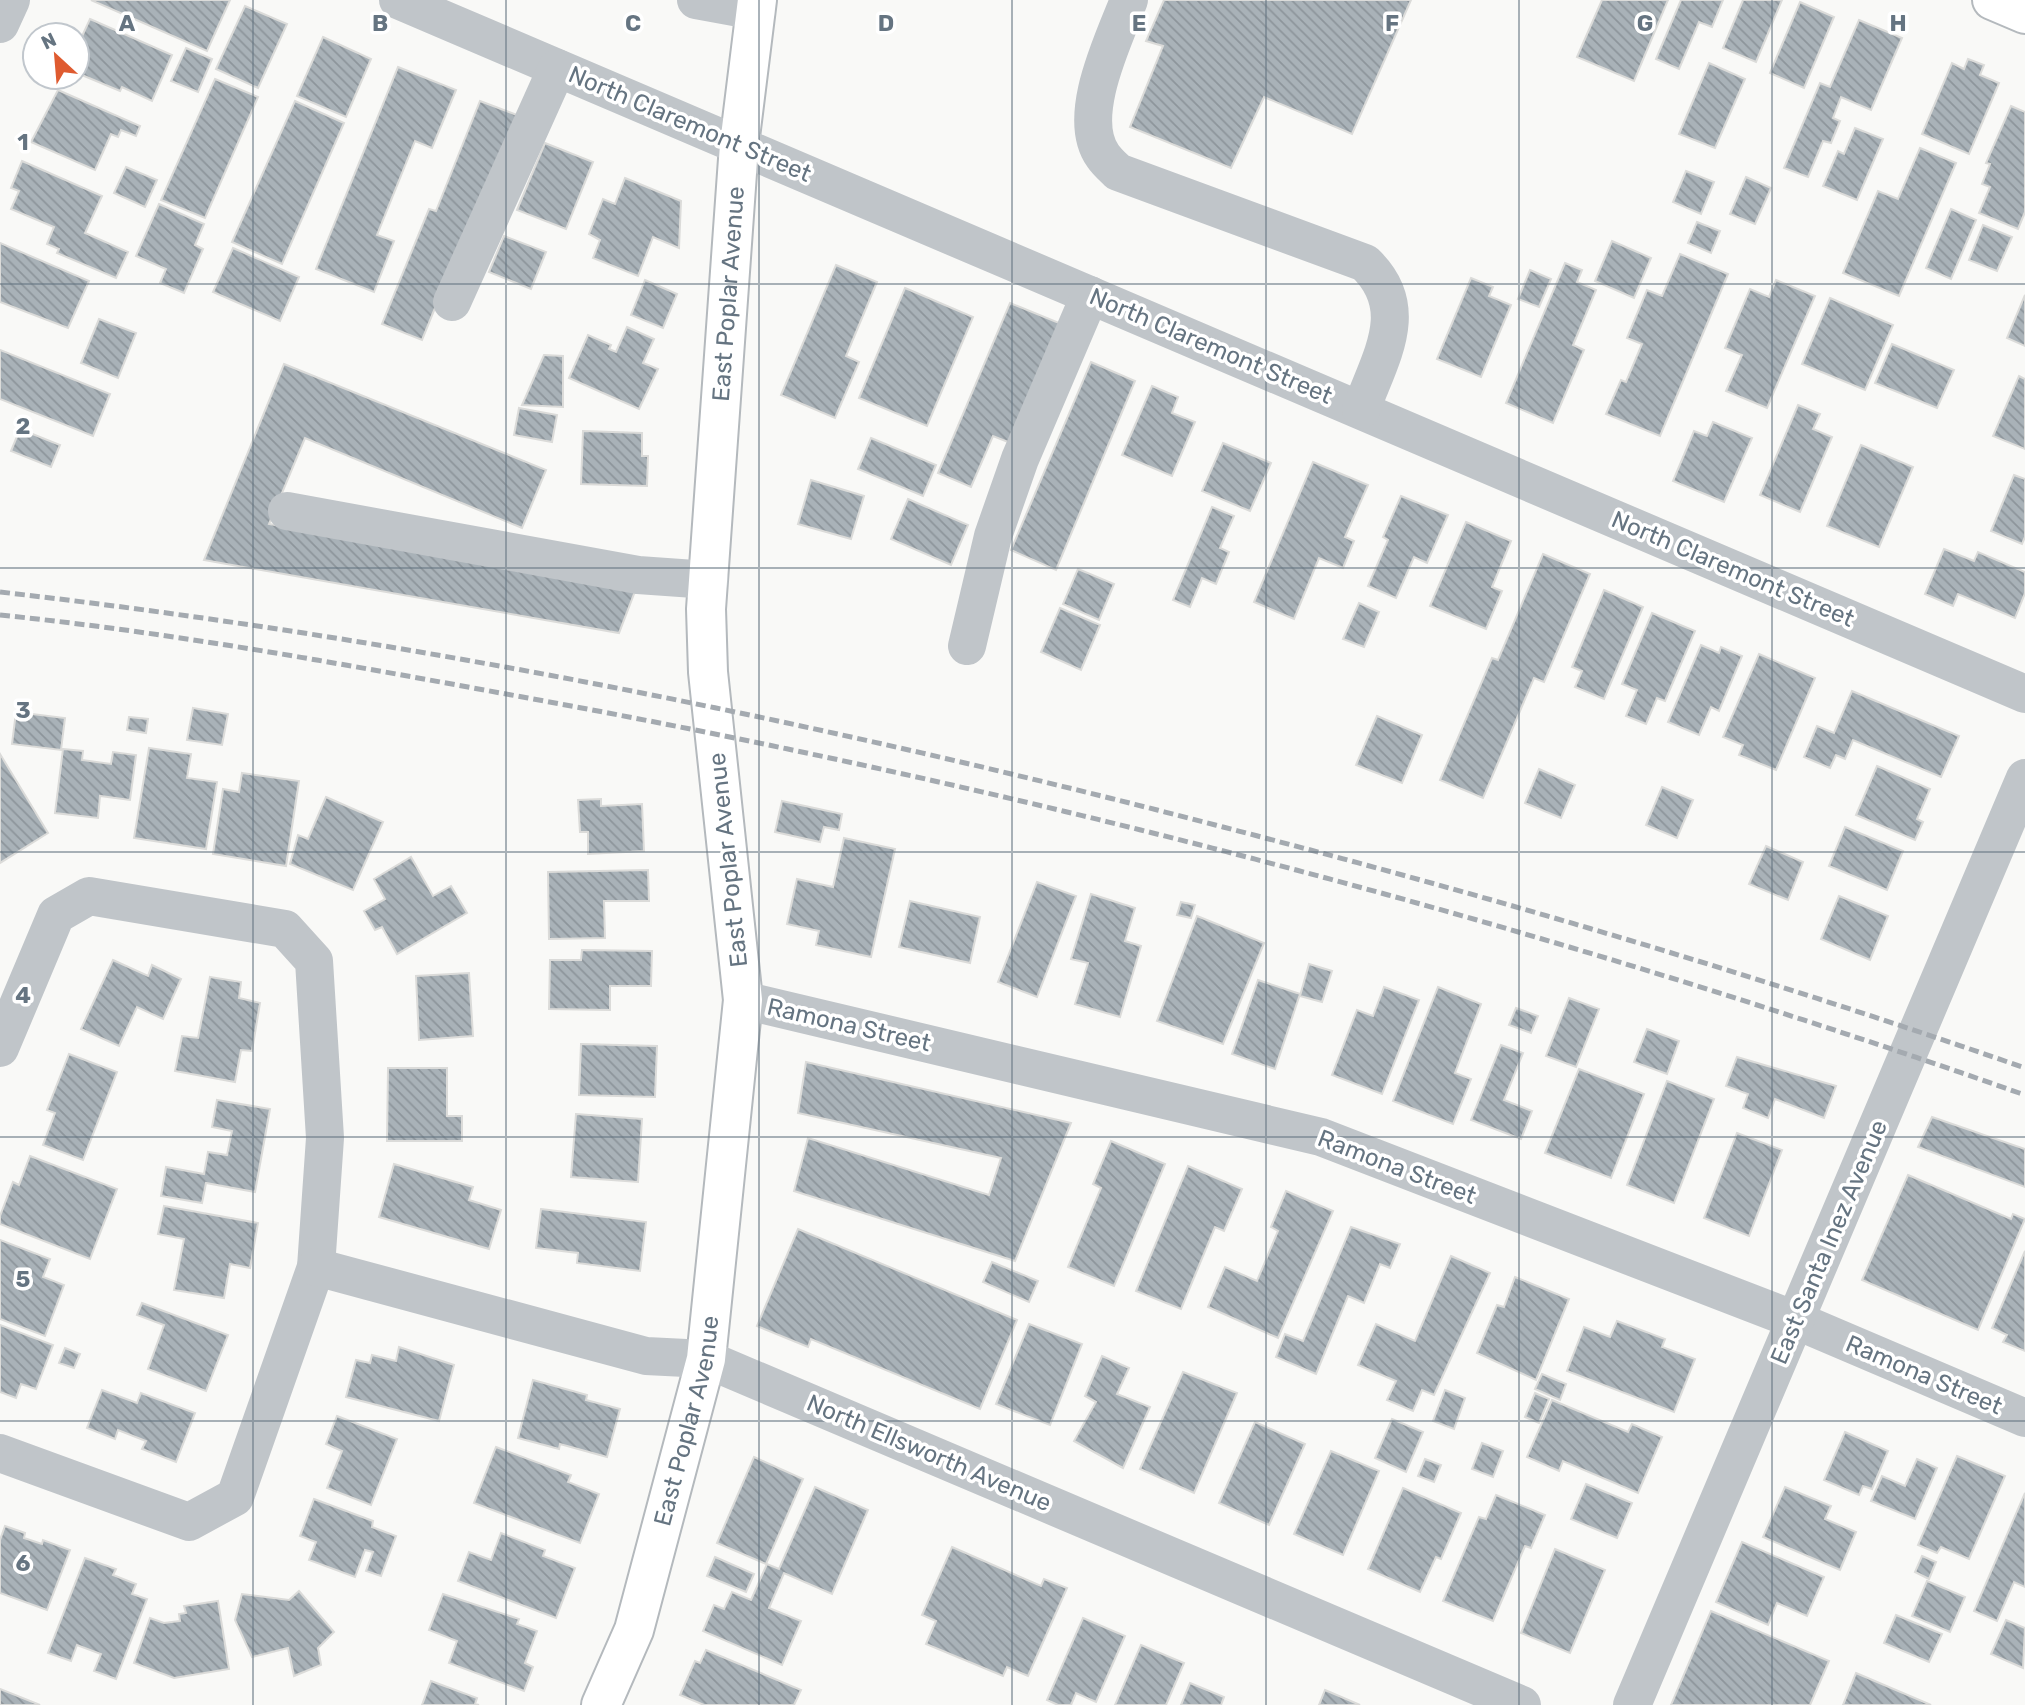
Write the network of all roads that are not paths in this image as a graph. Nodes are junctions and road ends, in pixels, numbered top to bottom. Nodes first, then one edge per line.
1 (11, 0) edge
2 (397, 0) edge
3 (696, 0) edge
4 (1129, 0) edge
5 (1992, 0) edge
6 (757, 5) edge
7 (2025, 14) edge
8 (0, 24) edge
9 (558, 68) junction
10 (739, 145) junction
11 (1090, 295) junction
12 (452, 302) dead end
13 (1361, 411) junction
14 (286, 511) dead end
15 (709, 580) junction
16 (967, 646) dead end
17 (2025, 694) edge
18 (2025, 778) edge
19 (743, 1000) junction
20 (0, 1048) edge
21 (316, 1267) junction
22 (1795, 1320) junction
23 (706, 1359) junction
24 (2025, 1418) edge
25 (0, 1453) edge
26 (612, 1702) edge
27 (1522, 1705) edge
28 (1632, 1705) edge

1 - 8 street
2 - 9 street, North Claremont Street
3 - 6 street
4 - 13 street
5 - 7 main road
6 - 10 main road, East Poplar Avenue
9 - 10 street, North Claremont Street
9 - 12 street
10 - 11 street, North Claremont Street
10 - 15 main road, East Poplar Avenue
11 - 13 street, North Claremont Street
11 - 16 street
13 - 17 street, North Claremont Street
14 - 15 street
15 - 19 main road, East Poplar Avenue
18 - 22 street, East Santa Inez Avenue
19 - 22 street, Ramona Street
19 - 23 main road, East Poplar Avenue
20 - 21 street
21 - 23 street, North Ellsworth Avenue
21 - 25 street
22 - 24 street, Ramona Street
22 - 28 street, East Santa Inez Avenue
23 - 26 main road, East Poplar Avenue
23 - 27 street, North Ellsworth Avenue

